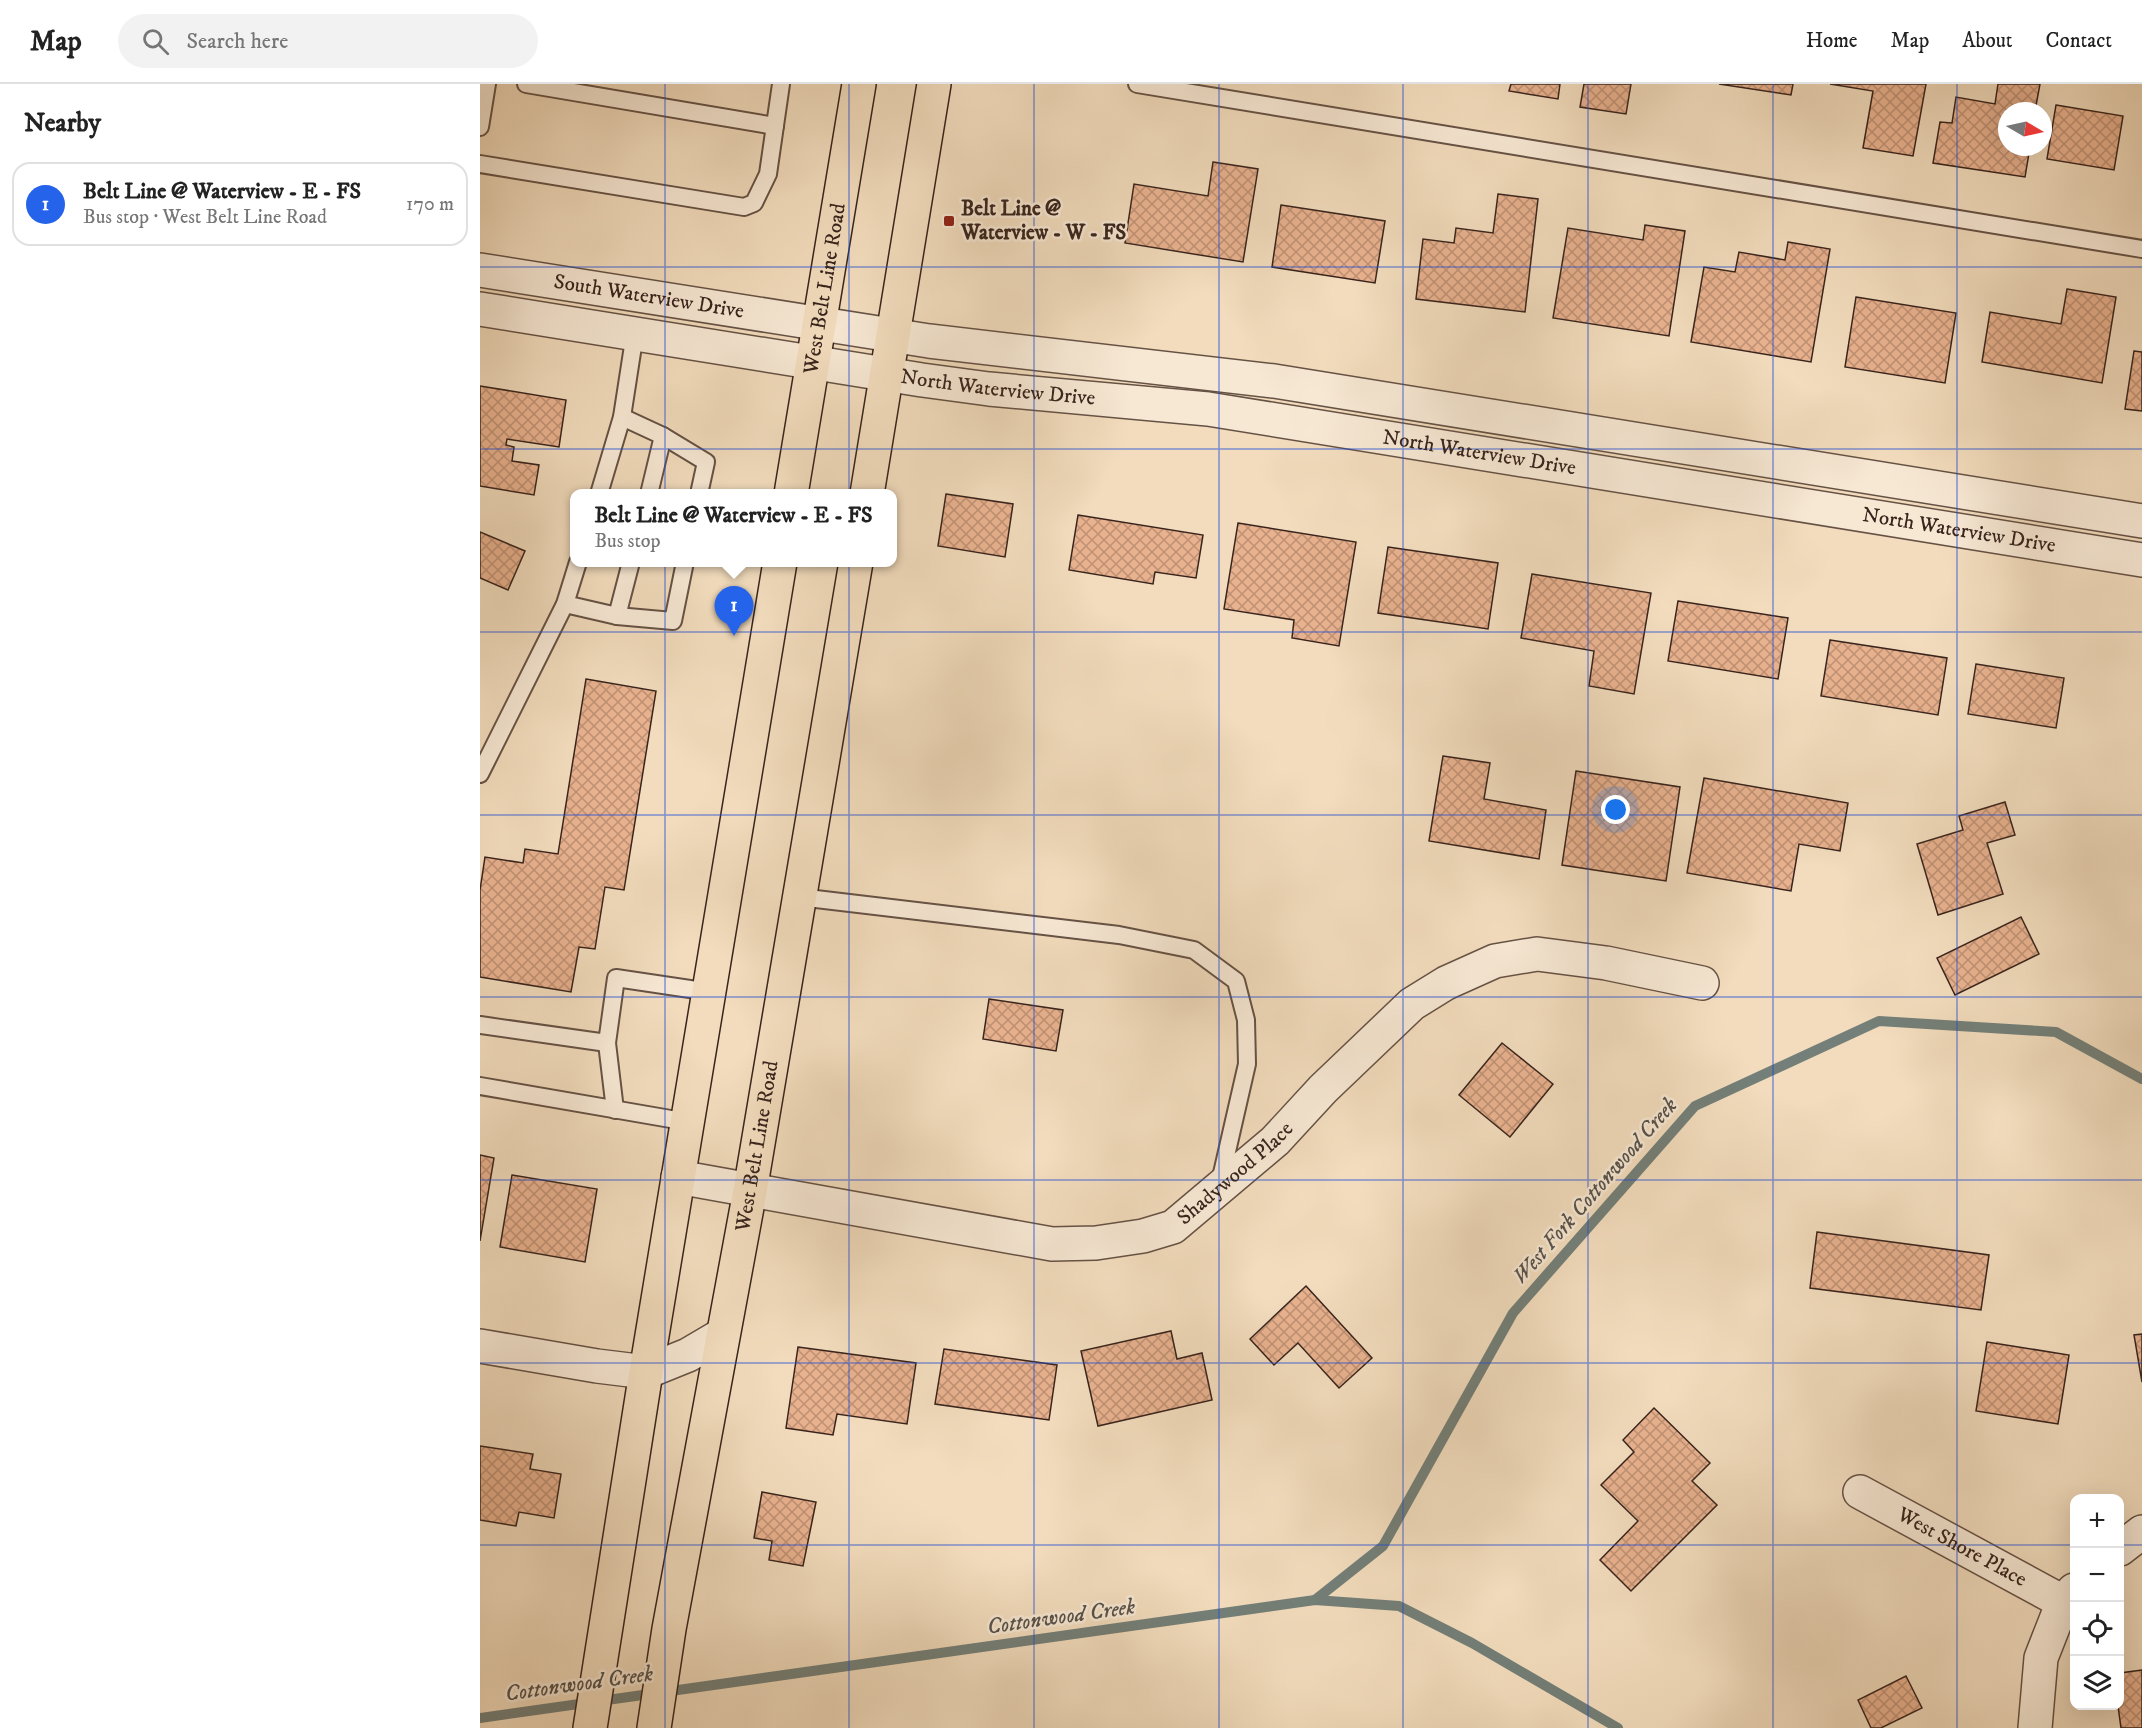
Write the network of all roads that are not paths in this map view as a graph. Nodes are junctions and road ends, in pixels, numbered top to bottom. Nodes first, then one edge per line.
1 (487, 84) edge
2 (526, 84) edge
3 (782, 84) edge
4 (859, 84) edge
5 (934, 84) edge
6 (1137, 84) edge
7 (775, 126) junction
8 (480, 128) edge
9 (480, 164) edge
10 (2142, 249) edge
11 (480, 270) edge
12 (480, 309) edge
13 (818, 323) junction
14 (635, 333) junction
15 (892, 335) junction
16 (812, 362) junction
17 (886, 374) junction
18 (622, 417) junction
19 (663, 436) junction
20 (600, 489) edge
21 (650, 489) edge
22 (700, 489) edge
23 (792, 489) edge
24 (868, 489) edge
25 (2142, 520) edge
26 (2142, 560) edge
27 (576, 567) edge
28 (630, 567) edge
29 (684, 567) edge
30 (779, 567) edge
31 (855, 567) edge
32 (565, 604) junction
33 (617, 616) junction
34 (480, 774) edge
35 (799, 897) junction
36 (1702, 983) dead end
37 (710, 992) junction
38 (480, 1024) edge
39 (607, 1043) junction
40 (480, 1086) edge
41 (615, 1110) junction
42 (688, 1122) junction
43 (678, 1177) junction
44 (1219, 1188) junction
45 (750, 1191) junction
46 (722, 1335) junction
47 (480, 1346) edge
48 (646, 1372) junction
49 (1860, 1492) dead end
50 (2142, 1532) edge
51 (2121, 1548) edge
52 (2069, 1596) edge
53 (590, 1728) edge
54 (654, 1728) edge
55 (2035, 1728) edge

1 - 8 lane
2 - 7 lane
3 - 7 lane
4 - 13 main road, West Belt Line Road
5 - 15 main road
6 - 10 lane
7 - 9 lane
11 - 13 street, South Waterview Drive
12 - 14 street, South Waterview Drive
13 - 15 street, North Waterview Drive
13 - 16 main road, West Belt Line Road
14 - 16 street, South Waterview Drive
14 - 18 lane
15 - 17 main road
15 - 25 street, North Waterview Drive
16 - 17 street, North Waterview Drive
16 - 23 main road, West Belt Line Road
17 - 24 main road
17 - 26 street, North Waterview Drive
18 - 19 lane
18 - 20 lane
19 - 21 lane
19 - 22 lane
27 - 32 lane
28 - 33 lane
29 - 33 lane
30 - 37 main road
31 - 35 main road, West Belt Line Road
32 - 33 lane
32 - 34 lane
35 - 44 lane
35 - 45 main road, West Belt Line Road
36 - 44 street, Shadywood Place
37 - 39 lane
37 - 42 main road
38 - 39 lane
39 - 41 lane
40 - 41 lane
41 - 42 lane
42 - 43 main road
43 - 45 street, Shadywood Place
43 - 48 main road
44 - 45 street, Shadywood Place
45 - 46 main road, West Belt Line Road
46 - 48 street
46 - 54 main road, West Belt Line Road
47 - 48 street
48 - 53 main road
49 - 52 street, West Shore Place
50 - 51 street
52 - 55 street

